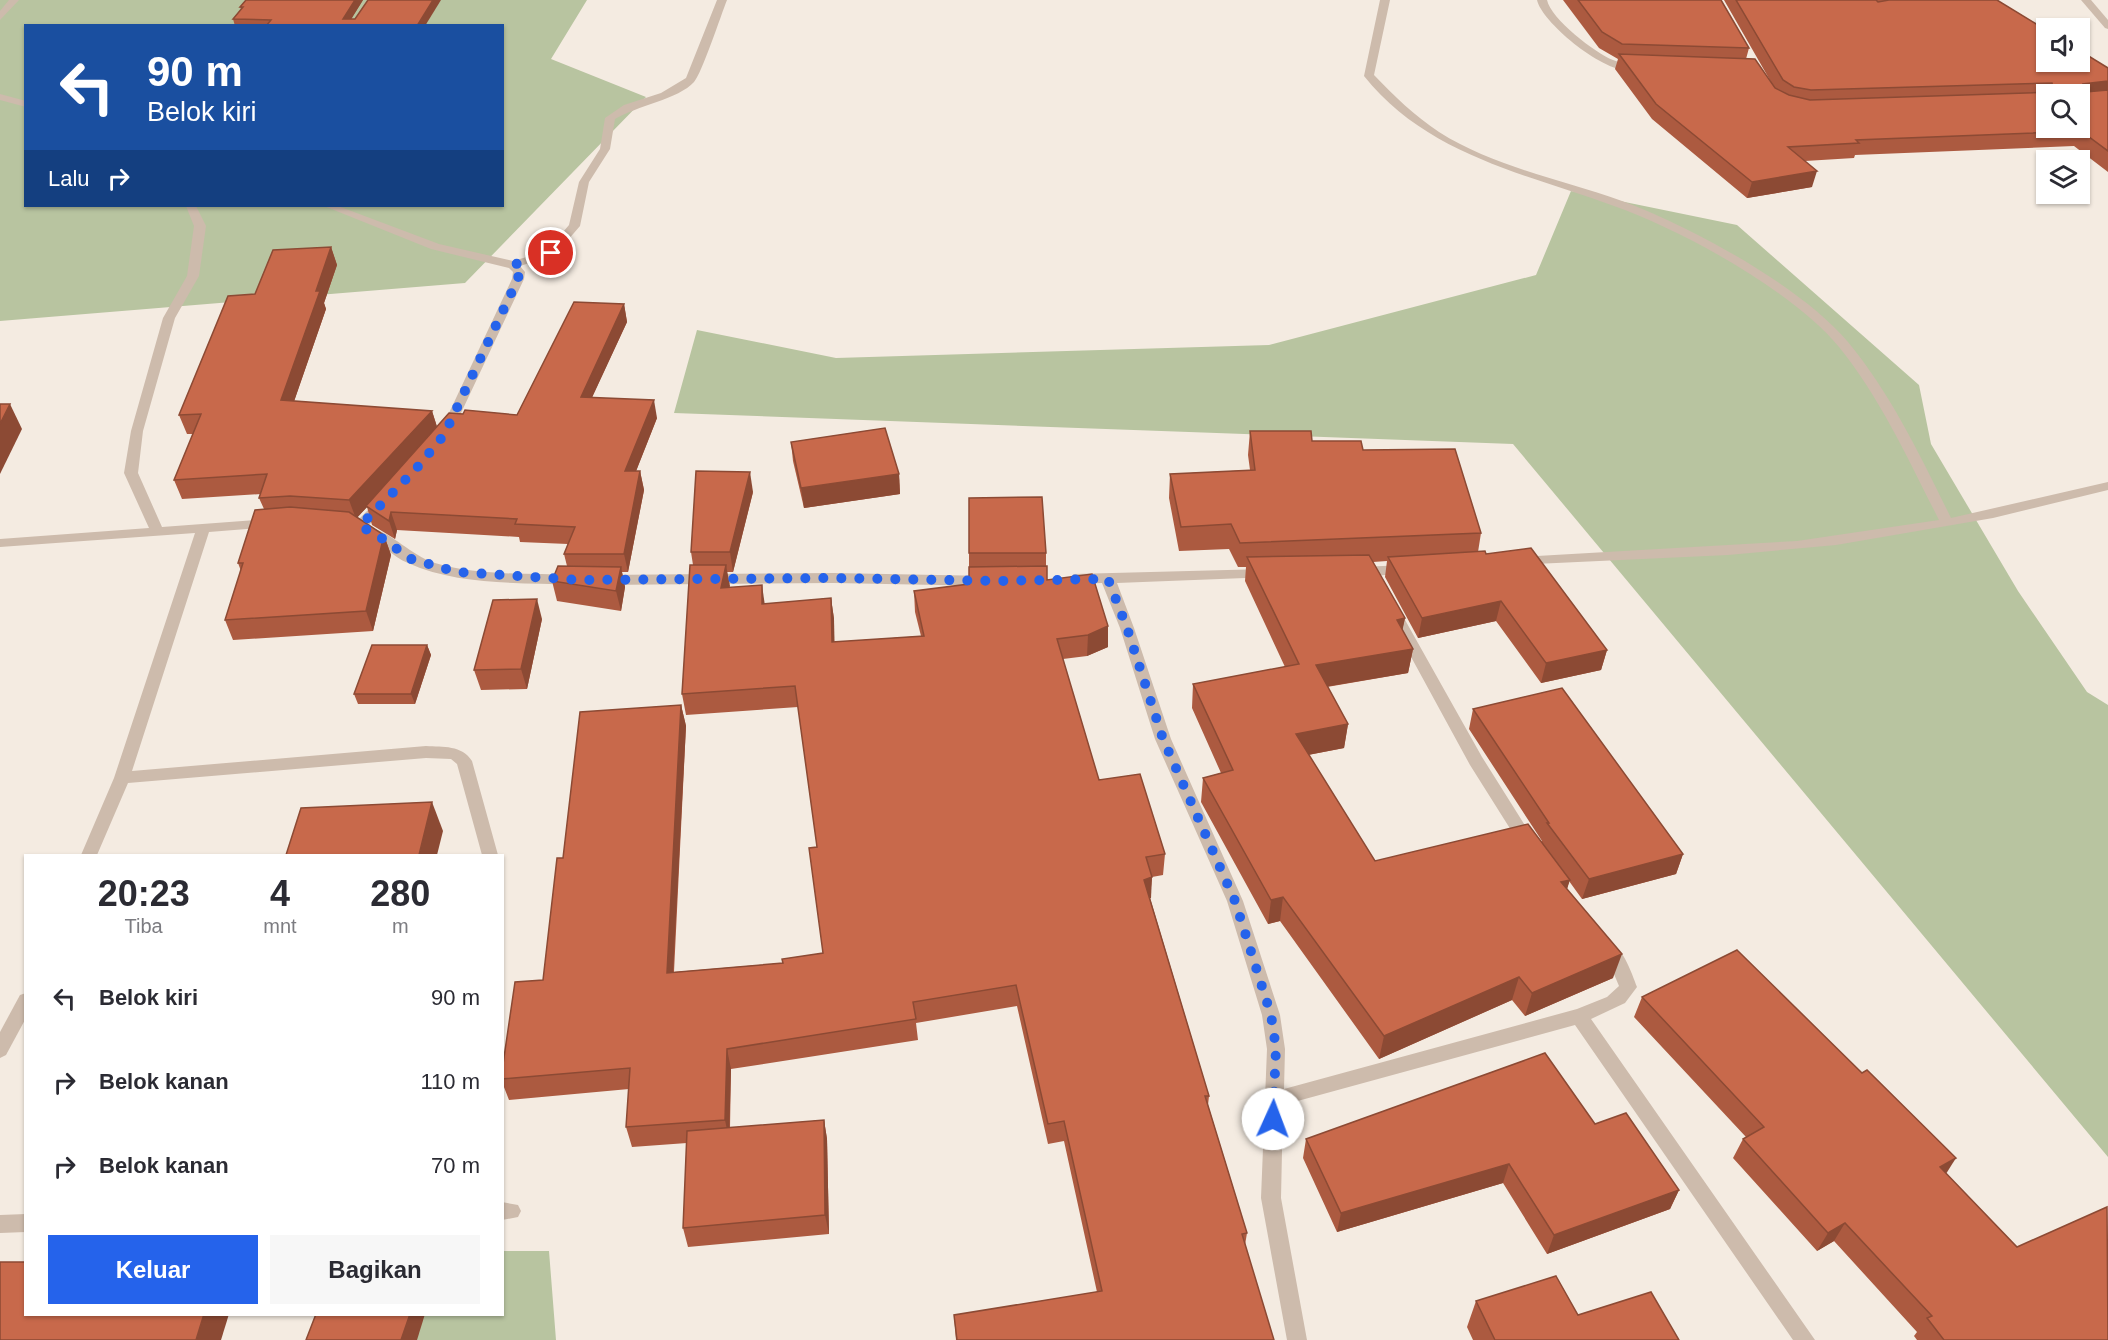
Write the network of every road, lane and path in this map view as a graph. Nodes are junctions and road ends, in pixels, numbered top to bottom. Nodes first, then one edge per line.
1 (14, 0) edge
2 (722, 0) edge
3 (1385, 0) edge
4 (1542, 0) edge
5 (2086, 0) edge
6 (0, 17) edge
7 (2108, 26) edge
8 (1650, 68) edge
9 (0, 96) edge
10 (24, 103) edge
11 (191, 207) edge
12 (332, 207) edge
13 (513, 265) junction
14 (438, 443) edge
15 (2108, 486) edge
16 (392, 494) edge
17 (285, 522) edge
18 (1947, 523) junction
19 (341, 524) edge
20 (360, 526) junction
21 (203, 529) junction
22 (158, 532) junction
23 (0, 543) edge
24 (1503, 564) edge
25 (1421, 569) edge
26 (1372, 571) junction
27 (1349, 572) edge
28 (1280, 574) edge
29 (1108, 579) junction
30 (1063, 580) edge
31 (1008, 581) edge
32 (122, 778) junction
33 (89, 854) edge
34 (490, 854) edge
35 (1539, 858) edge
36 (1598, 938) edge
37 (24, 1004) edge
38 (1579, 1016) junction
39 (0, 1050) edge
40 (1273, 1100) junction
41 (24, 1223) edge
42 (0, 1224) edge
43 (1297, 1340) edge
44 (1804, 1340) edge

1 - 6 street
2 - 13 street
3 - 18 street
4 - 8 street
5 - 7 street
9 - 10 street
11 - 22 street
12 - 13 street
13 - 14 street
15 - 18 street
16 - 20 street
17 - 21 street
18 - 24 street
19 - 20 street
20 - 31 street
21 - 22 street
21 - 32 street
22 - 23 street
25 - 26 street
26 - 27 street
26 - 35 street
28 - 29 street
29 - 30 street
29 - 40 street
32 - 33 street
32 - 34 street
36 - 38 street
37 - 39 street
38 - 40 street
38 - 44 street
40 - 43 street
41 - 42 street

